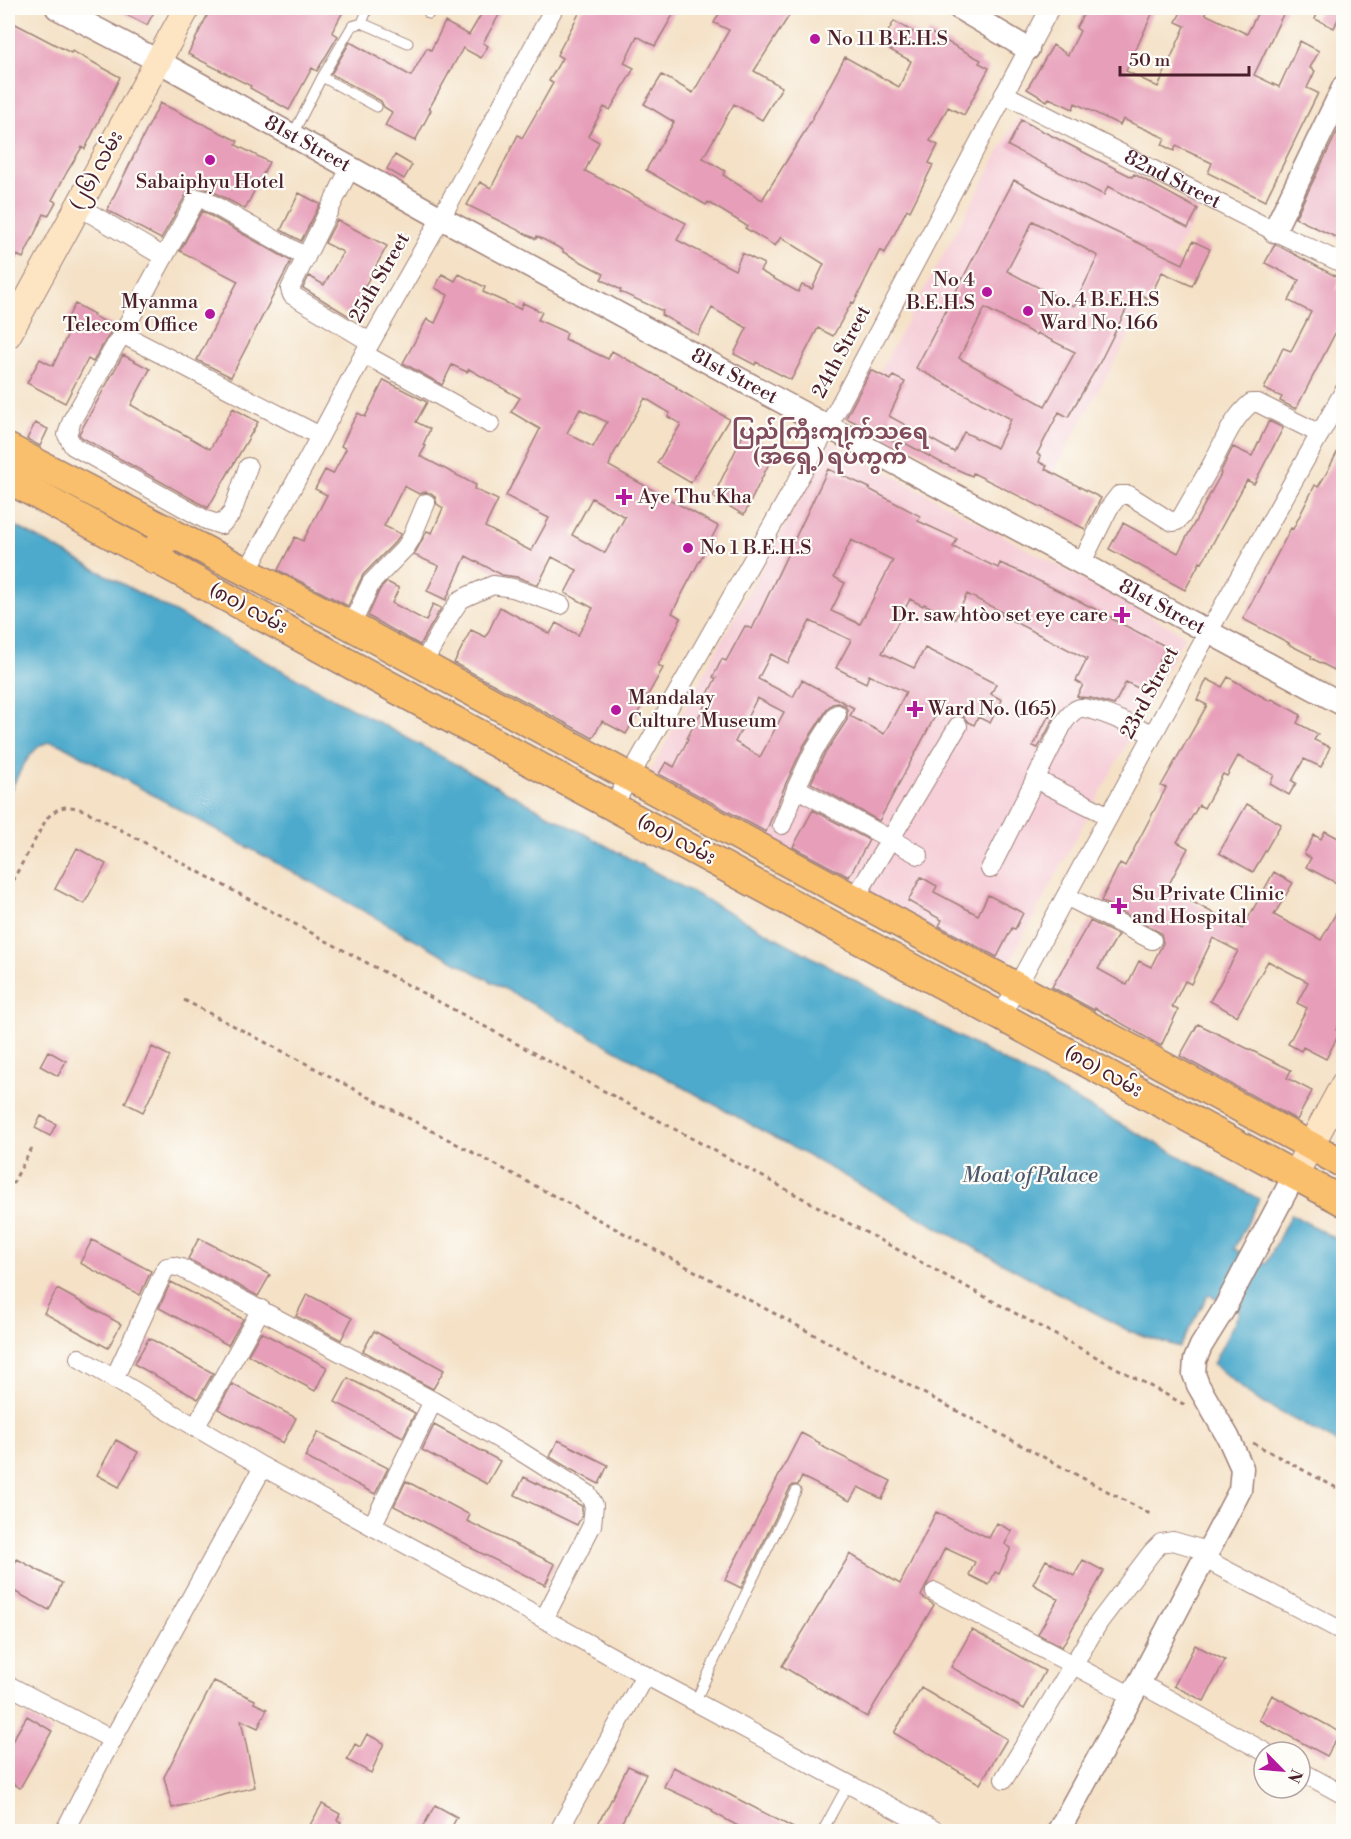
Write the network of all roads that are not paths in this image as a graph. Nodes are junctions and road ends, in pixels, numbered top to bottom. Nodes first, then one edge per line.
1 (57, 8) edge
2 (187, 8) edge
3 (368, 8) edge
4 (554, 8) edge
5 (959, 8) edge
6 (1050, 8) edge
7 (362, 23) junction
8 (408, 43) dead end
9 (1028, 49) junction
10 (158, 61) junction
11 (322, 77) junction
12 (1344, 86) edge
13 (1004, 94) junction
14 (377, 107) dead end
15 (292, 136) junction
16 (350, 168) junction
17 (78, 207) junction
18 (441, 218) junction
19 (1274, 231) junction
20 (164, 257) junction
21 (306, 257) junction
22 (1344, 264) edge
23 (122, 334) junction
24 (8, 335) edge
25 (367, 348) junction
26 (1344, 391) edge
27 (490, 424) dead end
28 (828, 427) junction
29 (1320, 434) junction
30 (320, 436) junction
31 (8, 448) edge
32 (248, 467) dead end
33 (8, 479) edge
34 (426, 503) dead end
35 (167, 530) junction
36 (154, 559) junction
37 (1081, 564) junction
38 (247, 572) junction
39 (561, 605) dead end
40 (351, 626) junction
41 (1209, 631) junction
42 (422, 664) junction
43 (1344, 705) edge
44 (837, 714) dead end
45 (958, 726) dead end
46 (1154, 734) junction
47 (629, 777) junction
48 (1035, 779) junction
49 (796, 788) junction
50 (613, 806) junction
51 (1109, 816) junction
52 (782, 825) dead end
53 (891, 840) junction
54 (920, 855) dead end
55 (990, 869) dead end
56 (1066, 896) junction
57 (854, 900) junction
58 (1152, 940) dead end
59 (1017, 987) junction
60 (1001, 1016) junction
61 (1344, 1084) edge
62 (1311, 1146) junction
63 (1344, 1164) edge
64 (1294, 1176) junction
65 (1344, 1202) edge
66 (261, 1309) junction
67 (79, 1358) dead end
68 (114, 1379) junction
69 (433, 1401) junction
70 (195, 1428) junction
71 (263, 1467) junction
72 (796, 1491) dead end
73 (372, 1526) junction
74 (1205, 1555) junction
75 (936, 1592) dead end
76 (544, 1619) junction
77 (1344, 1632) edge
78 (1073, 1665) junction
79 (645, 1675) junction
80 (8, 1685) edge
81 (1135, 1689) junction
82 (695, 1702) junction
83 (112, 1740) junction
84 (1252, 1746) edge
85 (1312, 1778) edge
86 (1004, 1779) dead end
87 (848, 1784) junction
88 (1344, 1795) edge
89 (64, 1832) edge
90 (558, 1832) edge
91 (822, 1832) edge
92 (938, 1832) edge
93 (1058, 1832) edge

1 - 10 street, 81st Street
2 - 10 main road, (၂၆) လမ်း
3 - 7 lane
4 - 18 street, 25th Street
5 - 9 street
6 - 9 street, 24th Street
7 - 8 lane
7 - 11 lane
9 - 13 street, 24th Street
10 - 15 street, 81st Street
10 - 17 main road, (၂၆) လမ်း
11 - 14 lane
11 - 15 lane
12 - 19 street
13 - 19 street, 82nd Street
13 - 28 street, 24th Street
15 - 16 street, 81st Street
16 - 18 street, 81st Street
16 - 21 street
17 - 20 street
17 - 24 main road, (၂၆) လမ်း
18 - 25 street, 25th Street
18 - 28 street, 81st Street
19 - 22 street, 82nd Street
20 - 21 street
20 - 23 street
21 - 25 street
23 - 30 street
23 - 32 street
25 - 27 street
25 - 30 street, 25th Street
26 - 29 street, 23rd Street
28 - 37 street, 81st Street
28 - 47 street, 24th Street
29 - 37 street
29 - 41 street, 23rd Street
30 - 38 street, 25th Street
31 - 35 main road, (၈၀) လမ်း
33 - 36 main road, (၈၀) လမ်း
34 - 40 street
35 - 36 highway
35 - 38 main road, (၈၀) လမ်း
36 - 50 main road, (၈၀) လမ်း
37 - 41 street, 81st Street
38 - 40 main road, (၈၀) လမ်း
39 - 42 street
40 - 42 main road, (၈၀) လမ်း
41 - 43 street, 81st Street
41 - 46 street, 23rd Street
42 - 47 main road, (၈၀) လမ်း
44 - 49 street
45 - 53 street
46 - 48 street
46 - 51 street, 23rd Street
47 - 50 street, 24th Street
47 - 57 main road, (၈၀) လမ်း
48 - 51 street
48 - 55 street
49 - 52 street
49 - 53 street
50 - 60 main road, (၈၀) လမ်း
51 - 56 street, 23rd Street
53 - 54 street
53 - 57 street
56 - 58 street
56 - 59 street, 23rd Street
57 - 59 main road, (၈၀) လမ်း
59 - 60 street, 23rd Street
59 - 62 main road, (၈၀) လမ်း
60 - 64 main road, (၈၀) လမ်း
61 - 62 main road
62 - 63 main road, (၈၀) လမ်း
62 - 64 main road
64 - 65 main road, (၈၀) လမ်း
64 - 74 street
66 - 68 street
66 - 69 street
66 - 70 street
67 - 68 street
68 - 70 street
69 - 73 street
69 - 76 street
70 - 71 street
71 - 73 street
71 - 83 street
72 - 82 lane
73 - 76 street
74 - 77 street
74 - 78 street
74 - 81 street
75 - 78 street
76 - 79 street
78 - 81 street
78 - 86 street
79 - 82 street
79 - 90 street
80 - 83 street
81 - 84 street
81 - 93 street
82 - 87 street
83 - 89 street
85 - 88 street
87 - 91 lane
87 - 92 street

